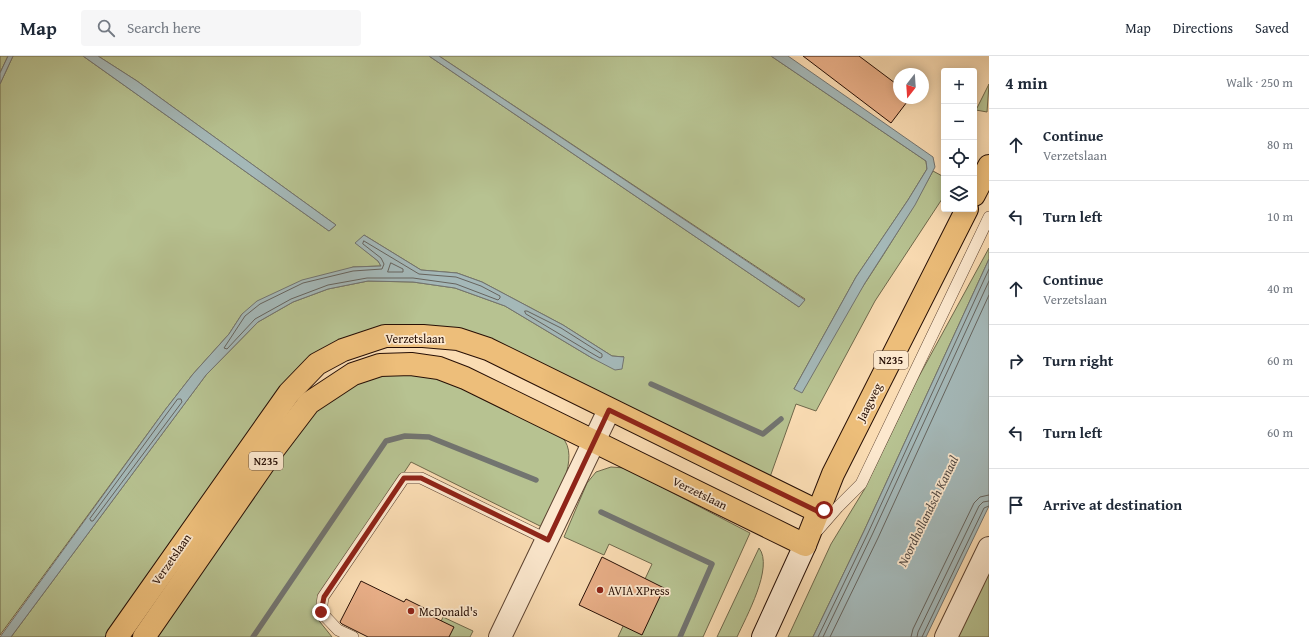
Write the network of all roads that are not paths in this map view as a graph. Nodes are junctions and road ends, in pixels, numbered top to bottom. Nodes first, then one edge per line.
1 (989, 166) edge
2 (977, 189) edge
3 (965, 212) edge
4 (989, 217) edge
5 (609, 410) junction
6 (595, 442) junction
7 (828, 509) junction
8 (548, 540) junction
9 (805, 545) junction
10 (989, 548) edge
11 (116, 637) edge
12 (144, 637) edge
13 (353, 637) edge
14 (500, 637) edge
15 (763, 637) edge
16 (946, 637) edge

1 - 2 main road
3 - 7 main road, Jaagweg / N235
4 - 7 lane, Jaagweg
5 - 6 street
5 - 7 main road, Verzetslaan / N235
5 - 11 main road, Verzetslaan / N235
6 - 8 street
6 - 9 main road, Verzetslaan / N235
6 - 12 main road, Verzetslaan / N235
7 - 9 main road, Jaagweg / N235
8 - 13 lane
8 - 14 street
9 - 15 street, Jaagweg / N235
10 - 16 street

